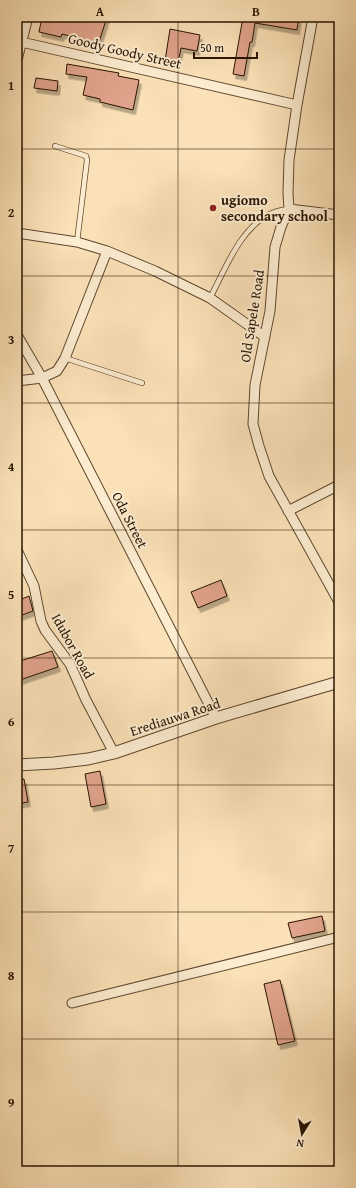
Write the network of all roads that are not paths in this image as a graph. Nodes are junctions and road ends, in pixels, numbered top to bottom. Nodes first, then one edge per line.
1 (28, 17) edge
2 (313, 17) edge
3 (19, 41) edge
4 (17, 60) edge
5 (297, 105) junction
6 (55, 146) dead end
7 (289, 208) junction
8 (339, 215) edge
9 (17, 232) edge
10 (78, 242) junction
11 (107, 251) junction
12 (210, 298) junction
13 (17, 335) edge
14 (265, 337) junction
15 (65, 358) junction
16 (42, 378) junction
17 (17, 381) edge
18 (142, 383) dead end
19 (339, 485) edge
20 (288, 511) junction
21 (17, 550) edge
22 (338, 599) edge
23 (339, 682) edge
24 (216, 718) junction
25 (114, 753) junction
26 (17, 765) edge
27 (339, 937) edge
28 (72, 1003) dead end

1 - 3 street
2 - 5 street, Old Sapele Road
3 - 4 street
3 - 5 street, Goody Goody Street
5 - 7 street, Old Sapele Road
6 - 10 lane
7 - 8 street
7 - 12 lane
7 - 14 street, Old Sapele Road
9 - 10 street
10 - 11 street
11 - 12 street
11 - 15 street
12 - 14 street
13 - 16 street, Oda Street
14 - 20 street, Old Sapele Road
15 - 16 street
15 - 18 lane
16 - 17 street
16 - 24 street, Oda Street
19 - 20 street
20 - 22 street, Old Sapele Road
21 - 25 street, Idubor Road
23 - 24 street, Erediauwa Road
24 - 25 street, Erediauwa Road
25 - 26 street, Erediauwa Road
27 - 28 street

